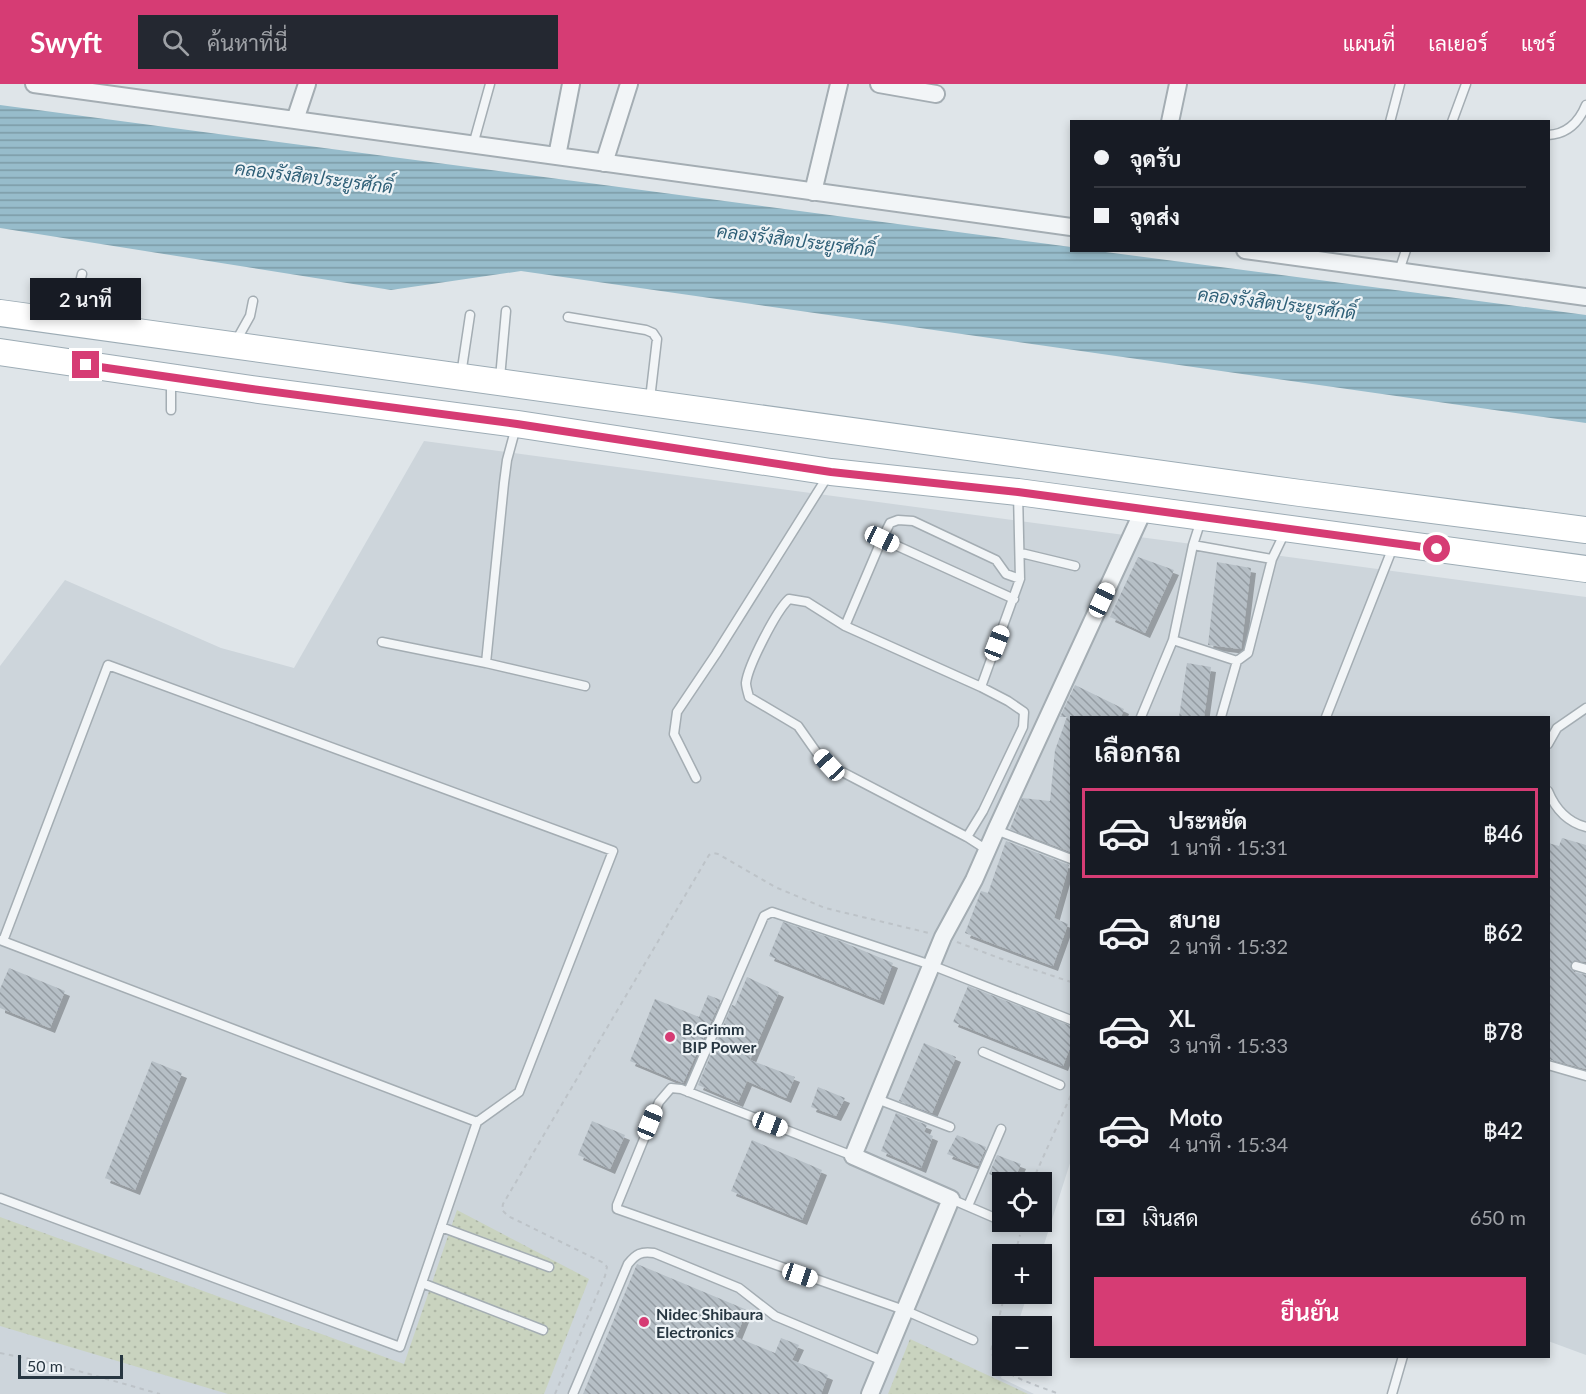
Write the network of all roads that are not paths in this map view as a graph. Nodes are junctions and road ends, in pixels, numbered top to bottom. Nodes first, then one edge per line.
1 (34, 84) edge
2 (307, 84) edge
3 (490, 84) edge
4 (571, 84) edge
5 (629, 84) edge
6 (839, 84) edge
7 (879, 84) edge
8 (1178, 84) edge
9 (1400, 84) edge
10 (1466, 84) edge
11 (936, 94) dead end
12 (1586, 105) edge
13 (295, 120) junction
14 (1170, 120) edge
15 (1391, 120) edge
16 (1453, 120) edge
17 (1550, 134) edge
18 (473, 145) junction
19 (557, 156) junction
20 (604, 163) junction
21 (813, 192) junction
22 (1070, 227) edge
23 (1260, 252) edge
24 (1405, 252) edge
25 (1399, 271) junction
26 (82, 274) dead end
27 (1586, 297) edge
28 (253, 301) dead end
29 (506, 311) dead end
30 (0, 313) edge
31 (470, 315) dead end
32 (567, 317) dead end
33 (70, 322) junction
34 (234, 344) junction
35 (0, 352) edge
36 (460, 376) junction
37 (171, 378) junction
38 (500, 381) junction
39 (649, 402) junction
40 (171, 410) dead end
41 (517, 424) junction
42 (831, 472) junction
43 (1018, 492) junction
44 (1144, 509) junction
45 (1201, 518) junction
46 (1286, 529) junction
47 (1586, 530) edge
48 (882, 539) junction
49 (1395, 544) junction
50 (1193, 545) junction
51 (1021, 553) junction
52 (1272, 559) junction
53 (1075, 566) dead end
54 (1586, 569) edge
55 (1020, 579) junction
56 (1014, 599) junction
57 (845, 626) junction
58 (1173, 640) junction
59 (382, 642) dead end
60 (1237, 661) junction
61 (486, 663) junction
62 (585, 686) dead end
63 (981, 687) junction
64 (1586, 708) edge
65 (1141, 716) edge
66 (1221, 716) edge
67 (1326, 716) edge
68 (1550, 740) edge
69 (696, 778) dead end
70 (1550, 795) edge
71 (1586, 827) edge
72 (996, 830) junction
73 (967, 837) junction
74 (987, 850) junction
75 (1070, 859) edge
76 (1, 940) edge
77 (931, 965) junction
78 (1576, 966) dead end
79 (1586, 969) edge
80 (1070, 1020) edge
81 (983, 1052) dead end
82 (1550, 1066) edge
83 (1586, 1076) edge
84 (1060, 1084) dead end
85 (688, 1092) junction
86 (876, 1099) junction
87 (477, 1122) junction
88 (950, 1127) dead end
89 (1001, 1129) dead end
90 (853, 1156) junction
91 (0, 1198) edge
92 (951, 1199) junction
93 (968, 1206) junction
94 (992, 1216) edge
95 (441, 1227) junction
96 (549, 1267) dead end
97 (422, 1284) junction
98 (904, 1310) junction
99 (543, 1330) dead end
100 (973, 1340) dead end
101 (1402, 1358) edge
102 (883, 1361) junction
103 (573, 1394) edge
104 (870, 1394) edge
105 (1392, 1394) edge

1 - 13 street
2 - 13 street
3 - 18 lane
4 - 19 street
5 - 20 street
6 - 21 street
7 - 11 street
8 - 14 street
9 - 15 lane
10 - 16 lane
12 - 17 lane
13 - 18 street
18 - 19 street
19 - 20 street
20 - 21 street
21 - 22 street
23 - 25 street
24 - 25 lane
25 - 27 street
26 - 33 lane
28 - 34 lane
29 - 38 lane
30 - 33 main road
31 - 36 lane
32 - 39 lane
33 - 34 main road
34 - 36 main road
35 - 37 main road
36 - 38 main road
37 - 40 lane
37 - 41 main road
38 - 39 main road
39 - 47 main road
41 - 42 main road
41 - 61 lane
42 - 43 main road
42 - 69 lane
43 - 44 main road
43 - 51 lane
44 - 45 main road
44 - 72 street
45 - 46 main road
45 - 50 lane
46 - 49 main road
46 - 52 lane
48 - 55 lane
48 - 56 lane
48 - 57 lane
49 - 54 main road
49 - 67 lane
50 - 52 lane
50 - 58 lane
51 - 53 lane
51 - 55 lane
52 - 60 lane
55 - 56 lane
56 - 63 lane
57 - 63 lane
57 - 73 lane
58 - 60 lane
58 - 65 lane
59 - 61 lane
60 - 66 lane
61 - 62 lane
63 - 73 lane
64 - 68 lane
70 - 71 lane
72 - 74 street
72 - 75 lane
73 - 74 lane
74 - 77 street
76 - 87 lane
76 - 87 lane
77 - 80 lane
77 - 85 lane
77 - 86 street
78 - 79 lane
81 - 84 lane
82 - 83 lane
85 - 90 lane
85 - 98 lane
86 - 88 lane
86 - 90 street
87 - 95 lane
89 - 93 lane
90 - 92 street
91 - 97 lane
92 - 93 lane
92 - 98 street
93 - 94 lane
95 - 96 lane
95 - 97 lane
97 - 99 lane
98 - 100 lane
98 - 102 street
101 - 105 lane
102 - 103 lane
102 - 104 street

